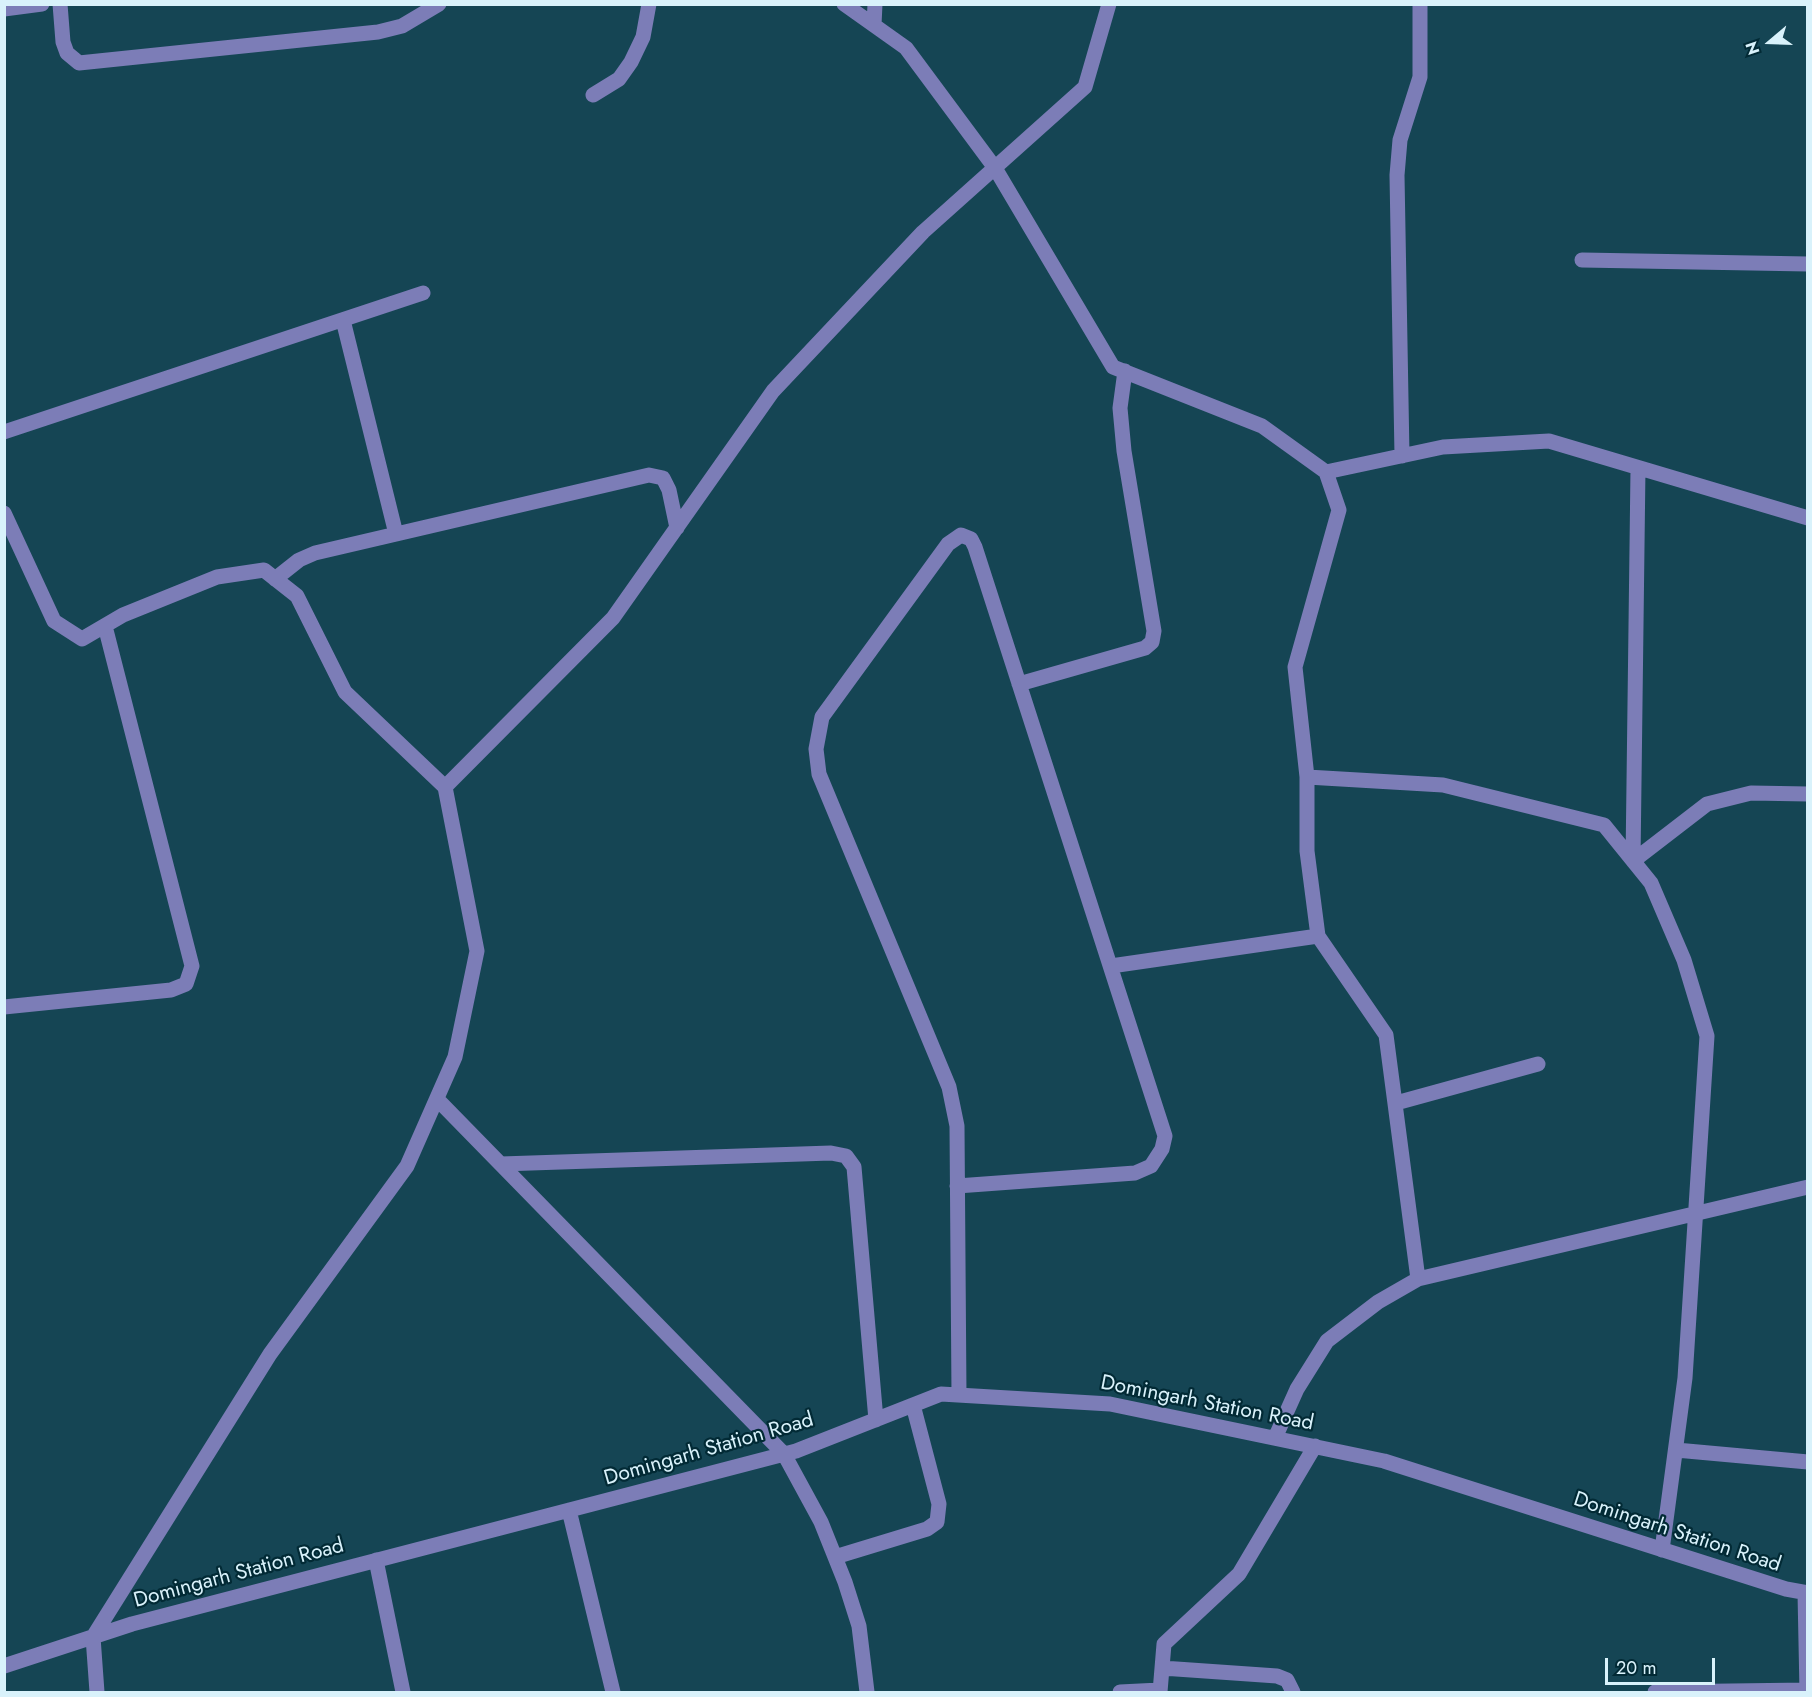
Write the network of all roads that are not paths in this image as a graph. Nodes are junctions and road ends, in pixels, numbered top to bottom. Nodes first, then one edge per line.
1 (42, 4) edge
2 (60, 4) edge
3 (439, 4) edge
4 (649, 4) edge
5 (844, 4) edge
6 (875, 4) edge
7 (1109, 4) edge
8 (1420, 4) edge
9 (4, 9) edge
10 (874, 25) junction
11 (593, 95) dead end
12 (995, 168) junction
13 (1582, 260) dead end
14 (1808, 264) edge
15 (423, 293) dead end
16 (343, 320) junction
17 (1125, 371) junction
18 (4, 432) edge
19 (1402, 456) junction
20 (1638, 468) junction
21 (1326, 472) junction
22 (4, 513) edge
23 (1808, 518) edge
24 (677, 528) junction
25 (396, 534) junction
26 (275, 579) junction
27 (105, 626) junction
28 (1020, 684) junction
29 (1307, 777) junction
30 (445, 787) junction
31 (1808, 794) edge
32 (1633, 861) junction
33 (1317, 936) junction
34 (1111, 966) junction
35 (4, 1007) edge
36 (1538, 1064) dead end
37 (437, 1099) junction
38 (1396, 1103) junction
39 (501, 1164) junction
40 (957, 1186) junction
41 (1808, 1187) edge
42 (1695, 1214) junction
43 (1418, 1279) junction
44 (959, 1395) junction
45 (913, 1405) junction
46 (876, 1420) junction
47 (1275, 1438) junction
48 (1315, 1446) junction
49 (1676, 1450) junction
50 (784, 1454) junction
51 (1808, 1462) edge
52 (569, 1510) junction
53 (1662, 1550) junction
54 (835, 1557) junction
55 (376, 1560) junction
56 (1806, 1593) edge
57 (93, 1637) junction
58 (4, 1666) edge
59 (1162, 1668) junction
60 (1160, 1691) edge
61 (1807, 1691) edge
62 (97, 1692) edge
63 (403, 1692) edge
64 (613, 1692) edge
65 (867, 1692) edge
66 (1120, 1692) edge
67 (1293, 1692) edge
68 (1655, 1692) edge

1 - 9 street
2 - 3 street
4 - 11 street
5 - 10 street
6 - 10 street
7 - 12 street
8 - 19 street
10 - 12 street
12 - 17 street
12 - 24 street
13 - 14 street
15 - 16 street
16 - 18 street
16 - 25 street
17 - 21 street
17 - 28 street
19 - 20 street
19 - 21 street
20 - 23 street
20 - 32 street
21 - 29 street
22 - 27 street
24 - 25 street
24 - 30 street
25 - 26 street
26 - 27 street
26 - 30 street
27 - 35 street
28 - 34 street
28 - 40 street
29 - 32 street
29 - 33 street
30 - 37 street
31 - 32 street
32 - 42 street
33 - 34 street
33 - 38 street
34 - 40 street
36 - 38 street
37 - 39 street
37 - 57 street
38 - 43 street
39 - 46 street
39 - 50 street
40 - 44 street
41 - 42 street
42 - 43 street
42 - 49 street
43 - 47 street
44 - 45 street, Domingarh Station Road
44 - 47 street, Domingarh Station Road
45 - 46 street, Domingarh Station Road
45 - 54 street
46 - 50 street, Domingarh Station Road
47 - 48 street, Domingarh Station Road
48 - 53 street, Domingarh Station Road
48 - 59 street
49 - 51 street
49 - 53 street
50 - 52 street, Domingarh Station Road
50 - 54 street
52 - 55 street, Domingarh Station Road
52 - 64 street
53 - 56 street, Domingarh Station Road
54 - 65 street
55 - 57 street, Domingarh Station Road
55 - 63 street
56 - 61 street
57 - 58 street, Domingarh Station Road
57 - 62 street
59 - 60 street
59 - 67 street
60 - 66 street
61 - 68 street

